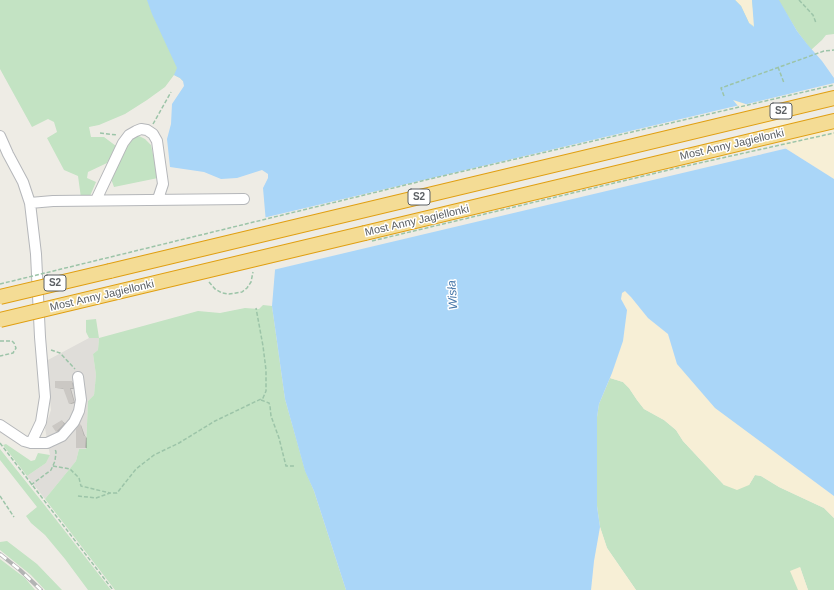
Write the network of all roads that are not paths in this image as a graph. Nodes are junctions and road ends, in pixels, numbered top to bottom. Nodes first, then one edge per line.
1 (834, 98) edge
2 (834, 121) edge
3 (0, 136) edge
4 (158, 199) junction
5 (244, 199) dead end
6 (96, 200) junction
7 (30, 202) junction
8 (0, 296) edge
9 (0, 320) edge
10 (78, 377) road end
11 (0, 425) edge
12 (31, 444) junction

1 - 8 highway, Most Anny Jagiellonki / S2, bridge
2 - 9 highway, Most Anny Jagiellonki / S2, bridge
3 - 7 lane
4 - 5 lane
4 - 6 lane
4 - 6 lane
6 - 7 lane
7 - 12 lane
10 - 12 lane
11 - 12 lane

